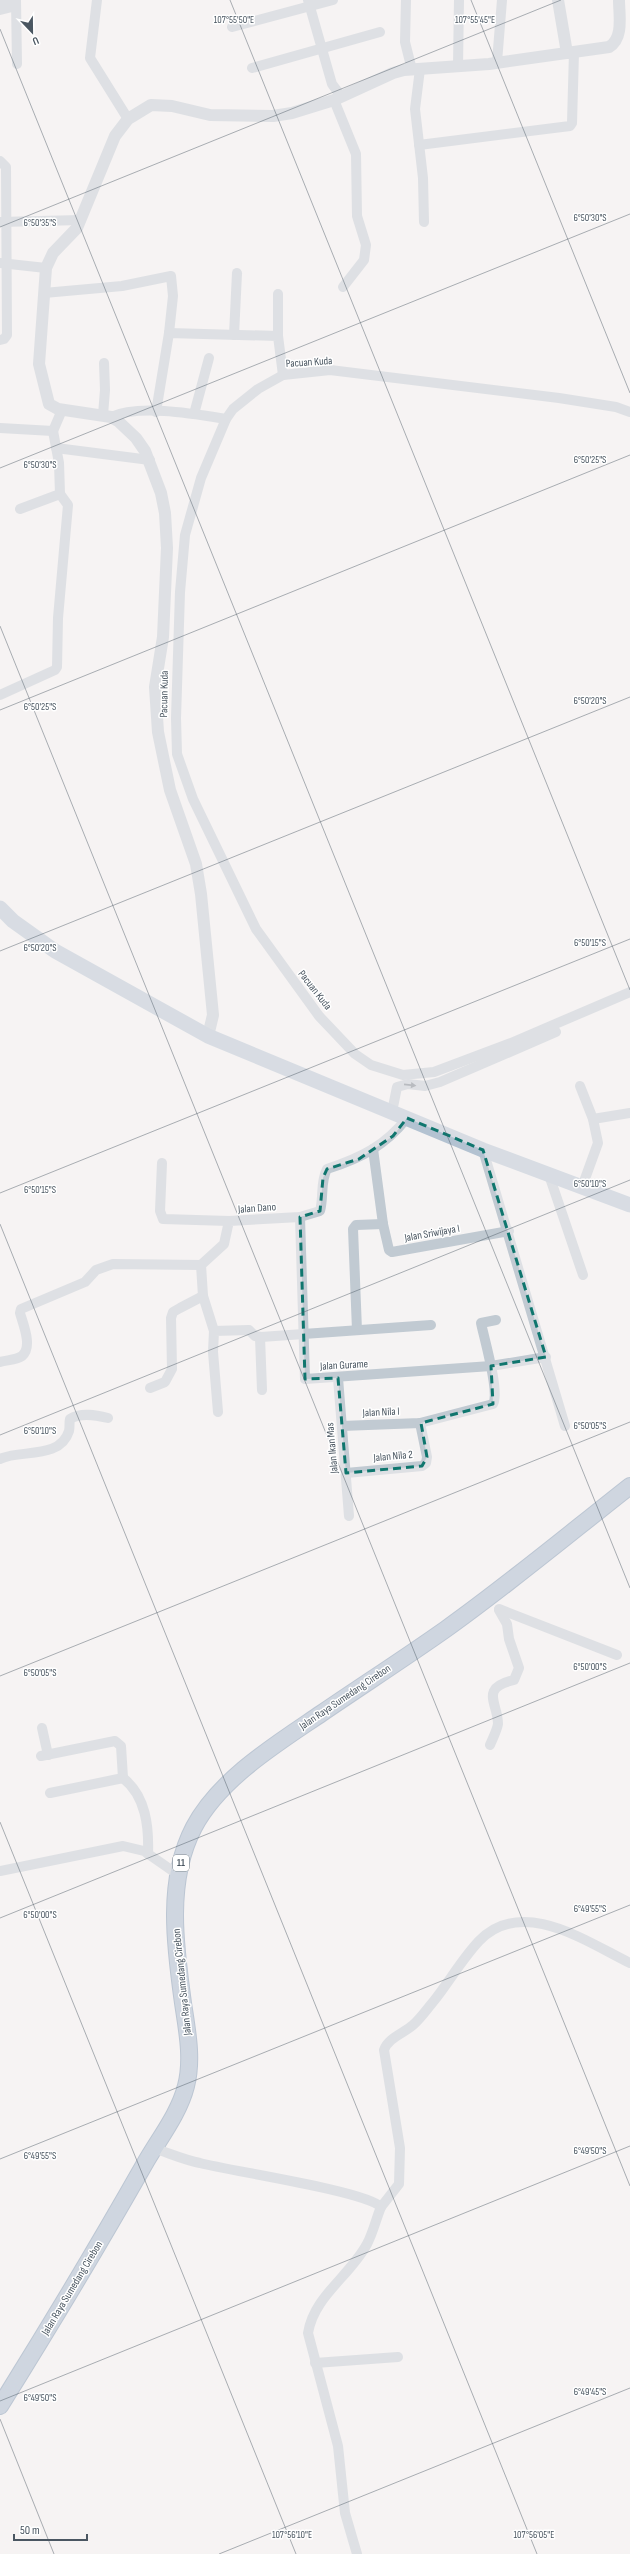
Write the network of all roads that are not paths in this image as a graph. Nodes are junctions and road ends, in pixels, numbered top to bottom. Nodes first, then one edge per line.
1 (97, 0) edge
2 (333, 0) edge
3 (406, 0) edge
4 (459, 0) edge
5 (502, 0) edge
6 (558, 0) edge
7 (619, 0) edge
8 (0, 1) edge
9 (16, 2) edge
10 (309, 2) edge
11 (0, 10) edge
12 (232, 27) dead end
13 (380, 32) dead end
14 (323, 49) junction
15 (570, 53) junction
16 (497, 62) junction
17 (17, 64) dead end
18 (458, 66) junction
19 (252, 68) dead end
20 (416, 70) junction
21 (337, 98) junction
22 (128, 119) junction
23 (419, 145) junction
24 (0, 161) edge
25 (81, 220) junction
26 (2, 222) edge
27 (424, 222) dead end
28 (3, 263) edge
29 (46, 268) junction
30 (237, 273) dead end
31 (343, 287) dead end
32 (44, 293) junction
33 (278, 294) dead end
34 (3, 300) edge
35 (169, 334) junction
36 (234, 335) junction
37 (278, 336) junction
38 (0, 340) edge
39 (209, 358) dead end
40 (104, 363) dead end
41 (283, 375) junction
42 (62, 410) junction
43 (156, 412) junction
44 (630, 412) edge
45 (194, 414) junction
46 (107, 416) junction
47 (226, 419) junction
48 (0, 428) edge
49 (53, 431) junction
50 (56, 448) junction
51 (150, 460) junction
52 (60, 494) junction
53 (20, 509) dead end
54 (0, 695) edge
55 (0, 908) edge
56 (630, 992) edge
57 (630, 999) edge
58 (208, 1036) junction
59 (580, 1086) dead end
60 (392, 1112) junction
61 (630, 1113) edge
62 (407, 1118) junction
63 (593, 1119) junction
64 (373, 1149) junction
65 (483, 1150) junction
66 (162, 1163) dead end
67 (549, 1175) junction
68 (582, 1187) junction
69 (630, 1205) edge
70 (300, 1217) junction
71 (229, 1222) junction
72 (383, 1224) junction
73 (509, 1231) junction
74 (201, 1265) junction
75 (583, 1275) dead end
76 (203, 1296) junction
77 (496, 1320) dead end
78 (431, 1326) dead end
79 (358, 1330) junction
80 (214, 1331) junction
81 (305, 1334) junction
82 (260, 1337) junction
83 (546, 1357) junction
84 (0, 1362) edge
85 (491, 1366) junction
86 (338, 1378) junction
87 (150, 1388) dead end
88 (262, 1390) dead end
89 (218, 1412) dead end
90 (108, 1418) dead end
91 (420, 1423) junction
92 (342, 1426) junction
93 (565, 1426) dead end
94 (0, 1459) edge
95 (346, 1472) junction
96 (630, 1486) edge
97 (349, 1516) dead end
98 (492, 1595) junction
99 (499, 1610) junction
100 (618, 1655) dead end
101 (42, 1728) dead end
102 (490, 1745) dead end
103 (123, 1778) junction
104 (50, 1794) dead end
105 (148, 1854) junction
106 (0, 1871) edge
107 (177, 1874) junction
108 (630, 1963) edge
109 (153, 2148) junction
110 (381, 2207) junction
111 (398, 2358) dead end
112 (316, 2363) junction
113 (3, 2397) edge
114 (357, 2554) edge

1 - 22 street
2 - 10 street
3 - 20 street
4 - 18 street
5 - 16 street
6 - 15 street
7 - 15 street
8 - 9 street
9 - 11 street
9 - 17 street
10 - 12 street
10 - 14 street
13 - 14 street
14 - 19 street
14 - 21 street
15 - 16 street
15 - 23 street
16 - 18 street
18 - 20 street
20 - 21 street
20 - 23 street
21 - 22 street
21 - 31 street
22 - 25 street
23 - 27 street
24 - 26 street
25 - 26 street
25 - 29 street
26 - 28 street
28 - 29 street
28 - 34 street
29 - 32 street
30 - 36 street
32 - 35 street
32 - 42 street
33 - 37 street
34 - 38 street
35 - 36 street
35 - 43 street
36 - 37 street
37 - 41 street
39 - 45 street
40 - 46 street
41 - 44 street, Pacuan Kuda
41 - 47 street, Pacuan Kuda
42 - 46 street
42 - 49 street
43 - 45 street
43 - 46 street
45 - 47 street
46 - 51 street
47 - 56 street, Pacuan Kuda
48 - 49 street
49 - 50 street
50 - 51 street
50 - 52 street
51 - 58 street
52 - 53 street
52 - 54 street
55 - 58 main road
60 -> 57 street
58 - 60 main road
59 - 63 street
60 - 62 main road
61 - 63 street
62 - 64 street
62 - 65 main road
63 - 68 street
64 - 70 street, Jalan Dano
64 - 72 street, Jalan Sriwijaya I
65 - 67 main road
65 - 73 street
66 - 71 street
67 - 68 main road
67 - 75 street
68 - 69 main road
70 - 71 street, Jalan Dano
70 - 81 street, Jalan Gurame
71 - 74 street, Jalan Dano
72 - 73 street, Jalan Sriwijaya I
72 - 79 street
73 - 83 street
74 - 76 street
74 - 84 street
76 - 80 street
76 - 87 street
77 - 85 street
78 - 79 street
79 - 81 street
80 - 82 street
80 - 89 street
81 - 82 street
81 - 86 street, Jalan Gurame
82 - 88 street
83 - 85 street, Jalan Gurame
83 - 93 street
85 - 86 street, Jalan Gurame
85 - 91 street, Jalan Nila I
86 - 92 street, Jalan Ikan Mas
90 - 94 street
91 - 92 street, Jalan Nila I
91 - 95 street, Jalan Nila 2
92 - 95 street, Jalan Ikan Mas
95 - 97 street, Jalan Ikan Mas
96 - 98 highway, Jalan Raya Sumedang Cirebon / 11
98 - 99 street
98 - 107 highway, Jalan Raya Sumedang Cirebon / 11
99 - 100 street
99 - 102 street
101 - 103 street
103 - 104 street
103 - 105 street
105 - 106 street
105 - 107 street
107 - 109 highway, Jalan Raya Sumedang Cirebon / 11
108 - 110 street
109 - 110 street
109 - 113 highway, Jalan Raya Sumedang Cirebon / 11
110 - 112 street
111 - 112 street
112 - 114 street

